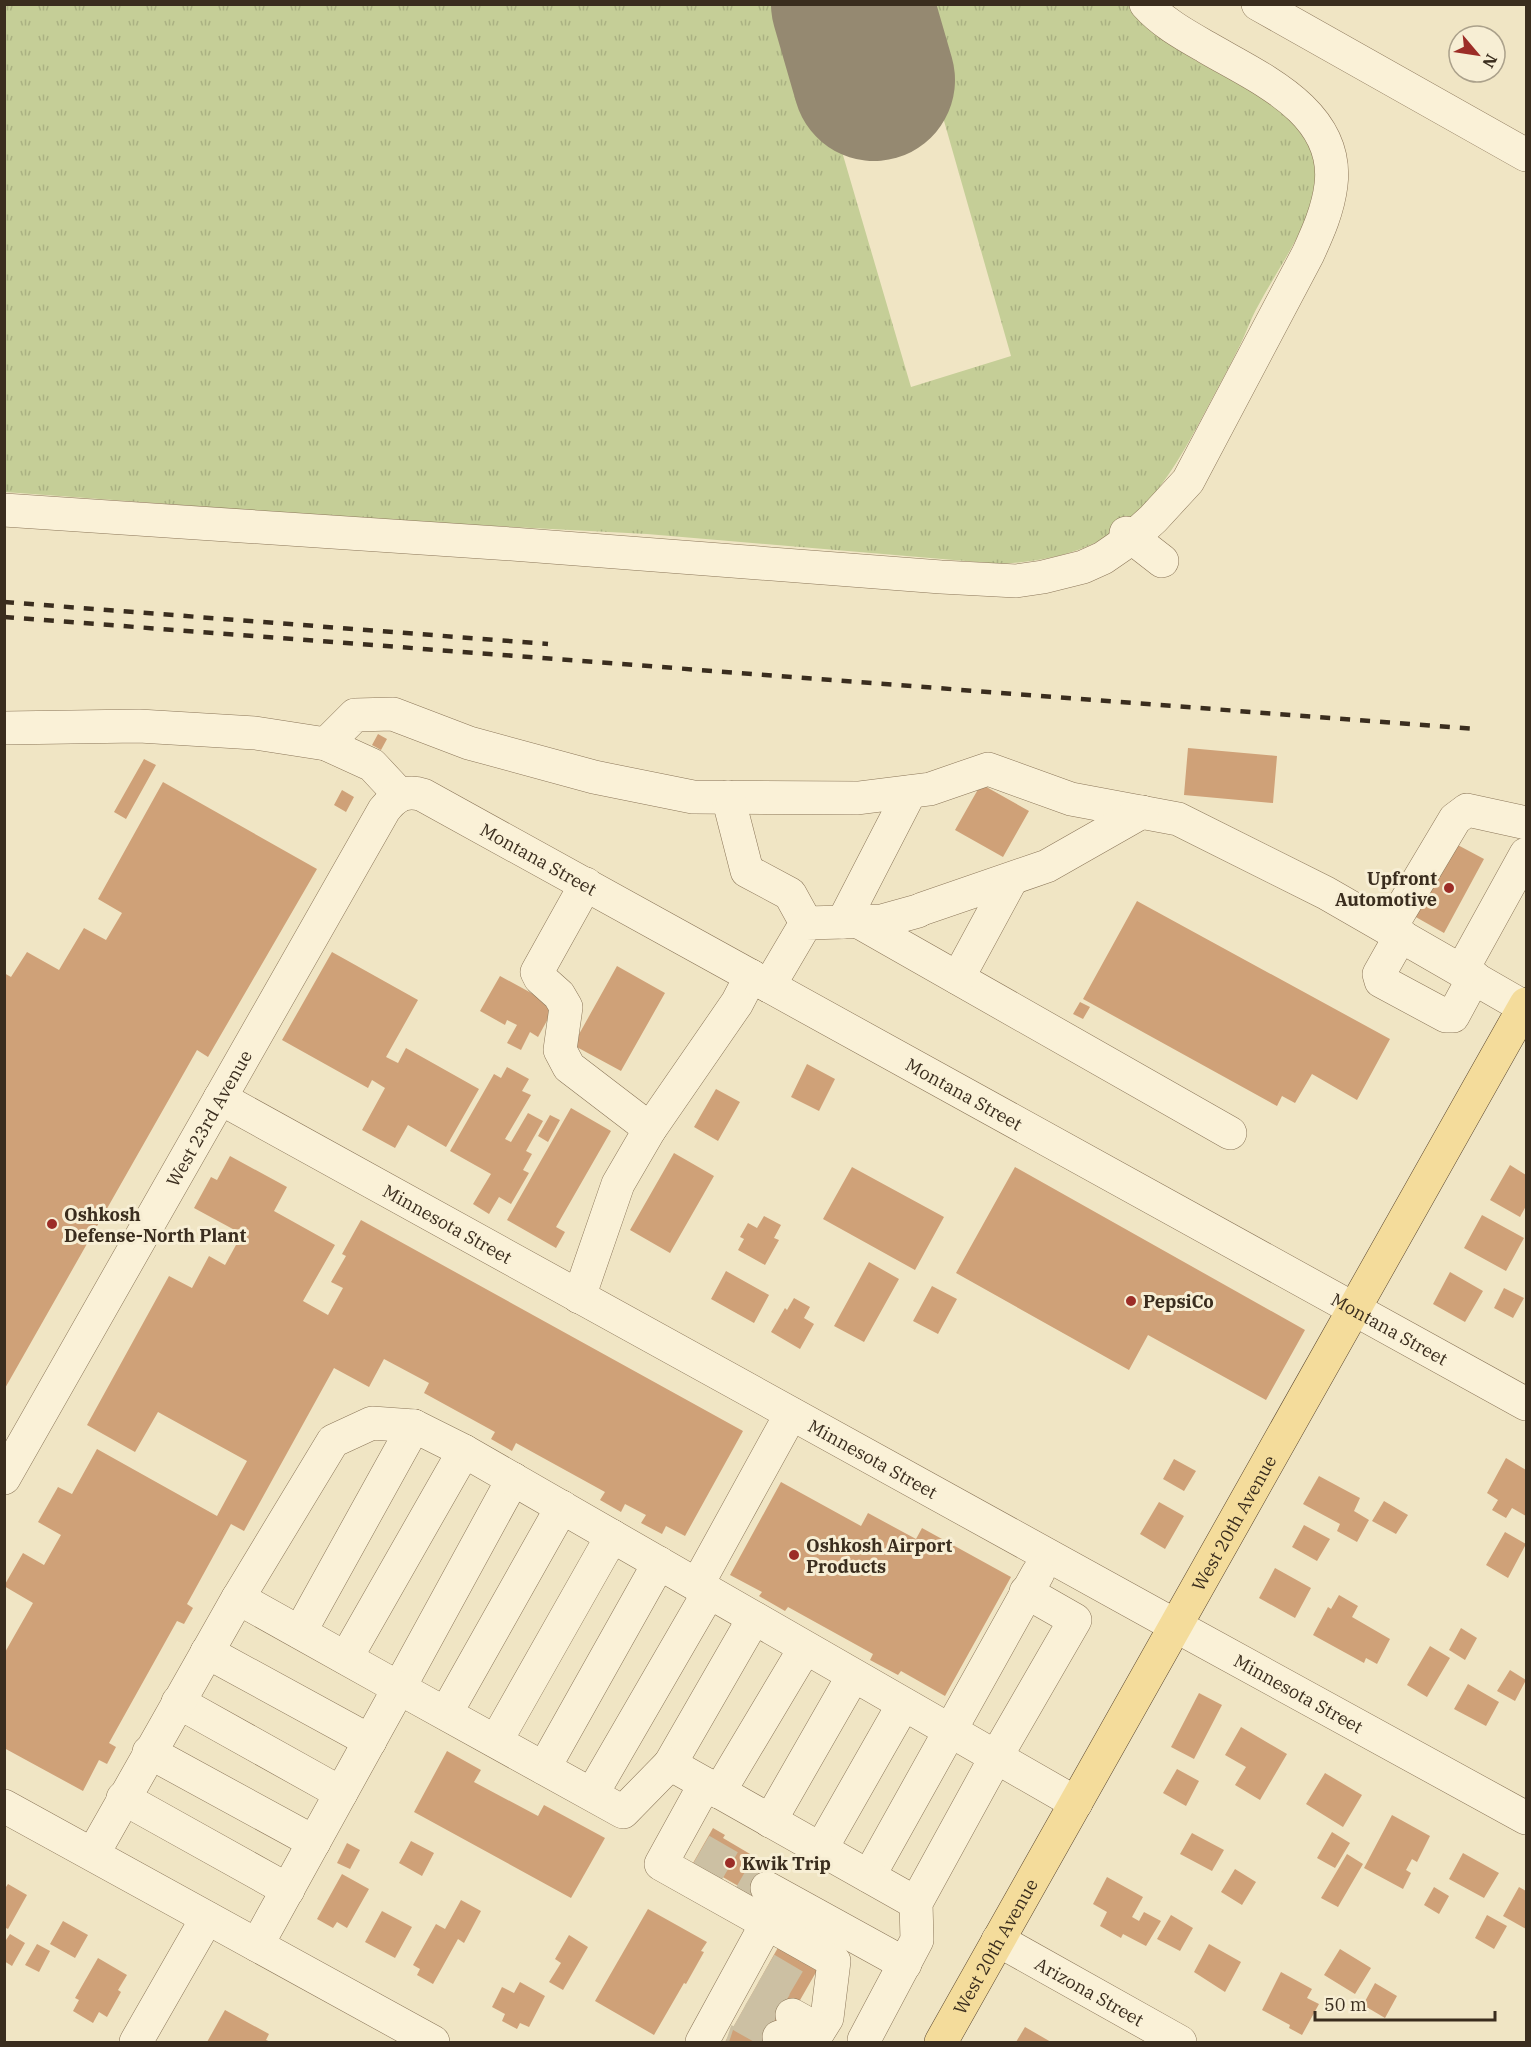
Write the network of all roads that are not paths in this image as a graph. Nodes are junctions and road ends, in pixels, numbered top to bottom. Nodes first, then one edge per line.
1 (1146, 4) edge
2 (1258, 4) edge
3 (1527, 155) edge
4 (4, 510) edge
5 (1129, 536) junction
6 (1162, 561) dead end
7 (4, 728) edge
8 (326, 744) junction
9 (910, 792) junction
10 (400, 795) junction
11 (728, 797) junction
12 (1142, 812) junction
13 (1527, 823) edge
14 (1527, 854) edge
15 (1011, 880) junction
16 (586, 885) junction
17 (851, 922) junction
18 (806, 923) junction
19 (1396, 932) junction
20 (1468, 974) junction
21 (958, 978) junction
22 (760, 981) junction
23 (1526, 1005) edge
24 (220, 1098) junction
25 (650, 1129) junction
26 (1230, 1133) dead end
27 (579, 1297) junction
28 (1355, 1310) junction
29 (1527, 1404) edge
30 (791, 1414) junction
31 (414, 1426) junction
32 (464, 1451) junction
33 (4, 1478) edge
34 (513, 1479) junction
35 (562, 1507) junction
36 (612, 1536) junction
37 (1047, 1555) junction
38 (659, 1563) junction
39 (703, 1588) junction
40 (1026, 1592) junction
41 (238, 1598) junction
42 (754, 1618) junction
43 (1176, 1626) junction
44 (300, 1632) junction
45 (805, 1648) junction
46 (207, 1652) junction
47 (346, 1658) junction
48 (853, 1676) junction
49 (399, 1688) junction
50 (178, 1702) junction
51 (903, 1705) junction
52 (446, 1713) junction
53 (949, 1731) junction
54 (370, 1741) junction
55 (496, 1741) junction
56 (149, 1752) junction
57 (996, 1757) junction
58 (670, 1764) junction
59 (543, 1768) junction
60 (712, 1788) junction
61 (341, 1793) junction
62 (591, 1794) junction
63 (123, 1798) junction
64 (1076, 1803) junction
65 (4, 1806) edge
66 (1527, 1818) edge
67 (770, 1821) junction
68 (314, 1842) junction
69 (821, 1849) junction
70 (93, 1854) junction
71 (869, 1876) junction
72 (767, 1888) tunnel mouth
73 (288, 1890) junction
74 (916, 1903) junction
75 (207, 1918) junction
76 (767, 1923) junction
77 (998, 1940) junction
78 (257, 1946) junction
79 (905, 1964) junction
80 (734, 2004) edge
81 (806, 2023) edge
82 (866, 2041) edge
83 (136, 2043) edge
84 (433, 2043) edge
85 (941, 2043) edge
86 (1180, 2043) edge

1 - 5 street
2 - 3 street
4 - 5 street
5 - 6 street
7 - 8 street
8 - 10 street
8 - 11 street
9 - 11 street
9 - 12 street
9 - 17 street
10 - 16 street, Montana Street
10 - 24 street, West 23rd Avenue
11 - 18 street
12 - 15 street
12 - 19 street
13 - 19 street
14 - 20 street
15 - 17 street
15 - 21 street
16 - 22 street, Montana Street
16 - 25 street
17 - 18 street
17 - 21 street
18 - 22 street
19 - 20 street
19 - 20 street
20 - 23 street
21 - 26 street
22 - 25 street
22 - 28 street, Montana Street
23 - 28 main road, West 20th Avenue
24 - 27 street, Minnesota Street
24 - 33 street, West 23rd Avenue
25 - 27 street
27 - 30 street, Minnesota Street
28 - 29 street, Montana Street
28 - 43 main road, West 20th Avenue
30 - 37 street, Minnesota Street
30 - 39 street
31 - 32 street
31 - 41 street
31 - 44 street
32 - 34 street
32 - 47 street
34 - 35 street
34 - 49 street
35 - 36 street
35 - 52 street
36 - 38 street
36 - 55 street
37 - 40 street
37 - 43 street, Minnesota Street
38 - 39 street
38 - 59 street
39 - 42 street
39 - 62 street
40 - 53 street
40 - 57 street
41 - 44 street
41 - 46 street
42 - 45 street
42 - 58 street
43 - 64 main road, West 20th Avenue
43 - 66 street, Minnesota Street
44 - 47 street
45 - 48 street
45 - 60 street
46 - 50 street
46 - 54 street
47 - 49 street
48 - 51 street
48 - 67 street
49 - 52 street
49 - 54 street
50 - 56 street
50 - 61 street
51 - 53 street
51 - 69 street
52 - 55 street
53 - 57 street
53 - 71 street
54 - 61 street
55 - 59 street
56 - 63 street
56 - 68 street
57 - 64 street
57 - 74 street
58 - 60 street
58 - 62 street
59 - 62 street
60 - 67 street
60 - 76 street
61 - 68 street
63 - 70 street
63 - 73 street
64 - 77 main road, West 20th Avenue
65 - 70 street
67 - 69 street
68 - 73 street
69 - 71 street
70 - 75 street
71 - 74 street
72 - 79 street
73 - 78 street
74 - 79 street
75 - 78 street
75 - 83 street
76 - 80 street
76 - 81 street
77 - 85 main road, West 20th Avenue
77 - 86 street, Arizona Street
78 - 84 street
79 - 82 street
81 - 82 street

